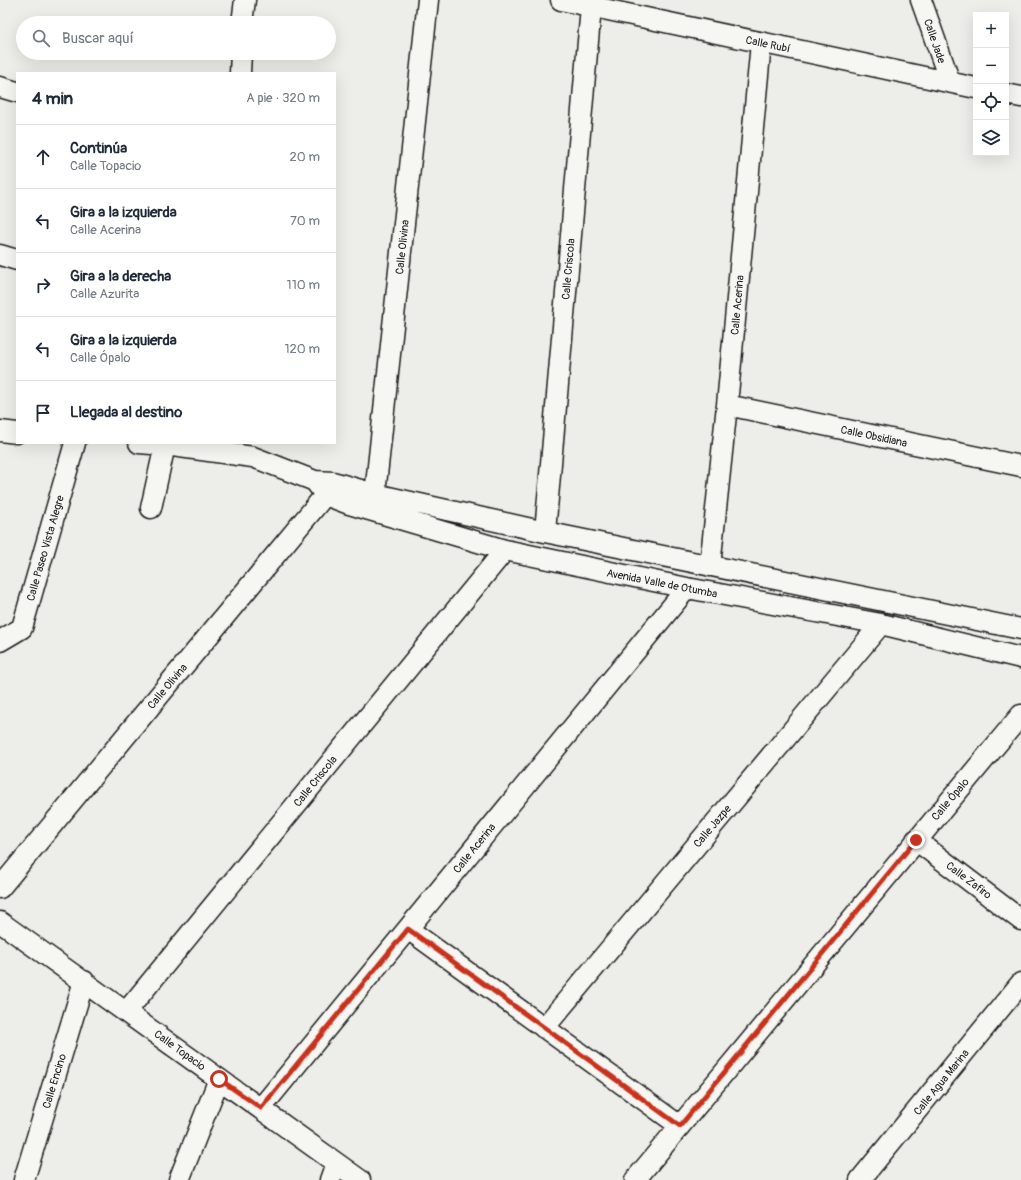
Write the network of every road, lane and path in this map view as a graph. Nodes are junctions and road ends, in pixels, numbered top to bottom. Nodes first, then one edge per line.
1 (245, 0) edge
2 (428, 0) edge
3 (561, 0) edge
4 (921, 0) edge
5 (591, 7) junction
6 (243, 16) edge
7 (761, 42) junction
8 (241, 60) edge
9 (240, 72) edge
10 (950, 82) junction
11 (0, 87) edge
12 (973, 87) edge
13 (16, 92) edge
14 (1009, 95) edge
15 (1021, 97) edge
16 (0, 255) edge
17 (16, 260) edge
18 (727, 405) junction
19 (0, 431) edge
20 (16, 433) edge
21 (75, 444) edge
22 (152, 444) edge
23 (165, 445) junction
24 (205, 447) edge
25 (1021, 466) edge
26 (325, 486) junction
27 (375, 494) junction
28 (152, 508) dead end
29 (545, 532) junction
30 (504, 550) junction
31 (710, 566) junction
32 (687, 588) junction
33 (881, 624) junction
34 (1021, 629) edge
35 (0, 641) edge
36 (1021, 658) edge
37 (1021, 715) edge
38 (916, 840) junction
39 (0, 888) edge
40 (1021, 920) edge
41 (0, 922) edge
42 (408, 929) junction
43 (84, 981) junction
44 (1021, 983) edge
45 (126, 1012) junction
46 (544, 1028) junction
47 (219, 1079) junction
48 (261, 1108) junction
49 (680, 1126) junction
50 (333, 1171) edge
51 (24, 1180) edge
52 (179, 1180) edge
53 (360, 1180) edge
54 (635, 1180) edge
55 (860, 1180) edge

1 - 6 street
2 - 27 street, Calle Olivina
3 - 5 street, Calle Rubí
4 - 10 street, Calle Jade
5 - 7 street, Calle Rubí
5 - 29 street, Calle Criscola
7 - 10 street, Calle Rubí
7 - 18 street, Calle Acerina
8 - 9 street
10 - 12 street, Calle Rubí
11 - 13 street
14 - 15 street
16 - 17 street
18 - 25 street, Calle Obsidiana
18 - 31 street, Calle Acerina
19 - 20 street
21 - 35 street, Calle Paseo Vista Alegre
22 - 23 street, Avenida Valle de Otumba
23 - 24 street, Avenida Valle de Otumba
23 - 28 street
24 - 26 street, Avenida Valle de Otumba
26 - 27 street, Avenida Valle de Otumba
26 - 30 street, Avenida Valle de Otumba
26 - 39 street, Calle Olivina
27 - 29 street, Avenida Valle de Otumba
29 - 31 street, Avenida Valle de Otumba
30 - 32 street, Avenida Valle de Otumba
30 - 45 street, Calle Criscola
31 - 34 street, Avenida Valle de Otumba
32 - 33 street, Avenida Valle de Otumba
32 - 42 street, Calle Acerina
33 - 36 street, Avenida Valle de Otumba
33 - 46 street, Calle Jazpe
37 - 38 street, Calle Ópalo
38 - 40 street, Calle Zafiro
38 - 49 street, Calle Ópalo
41 - 43 street, Calle Topacio
42 - 46 street
42 - 48 street, Calle Acerina
43 - 45 street, Calle Topacio
43 - 51 street, Calle Encino
44 - 55 street, Calle Agua Marina
45 - 47 street, Calle Topacio
46 - 49 street
47 - 48 street, Calle Topacio
47 - 52 street
48 - 50 street, Calle Topacio
49 - 54 street, Calle Ópalo
50 - 53 street, Calle Topacio

